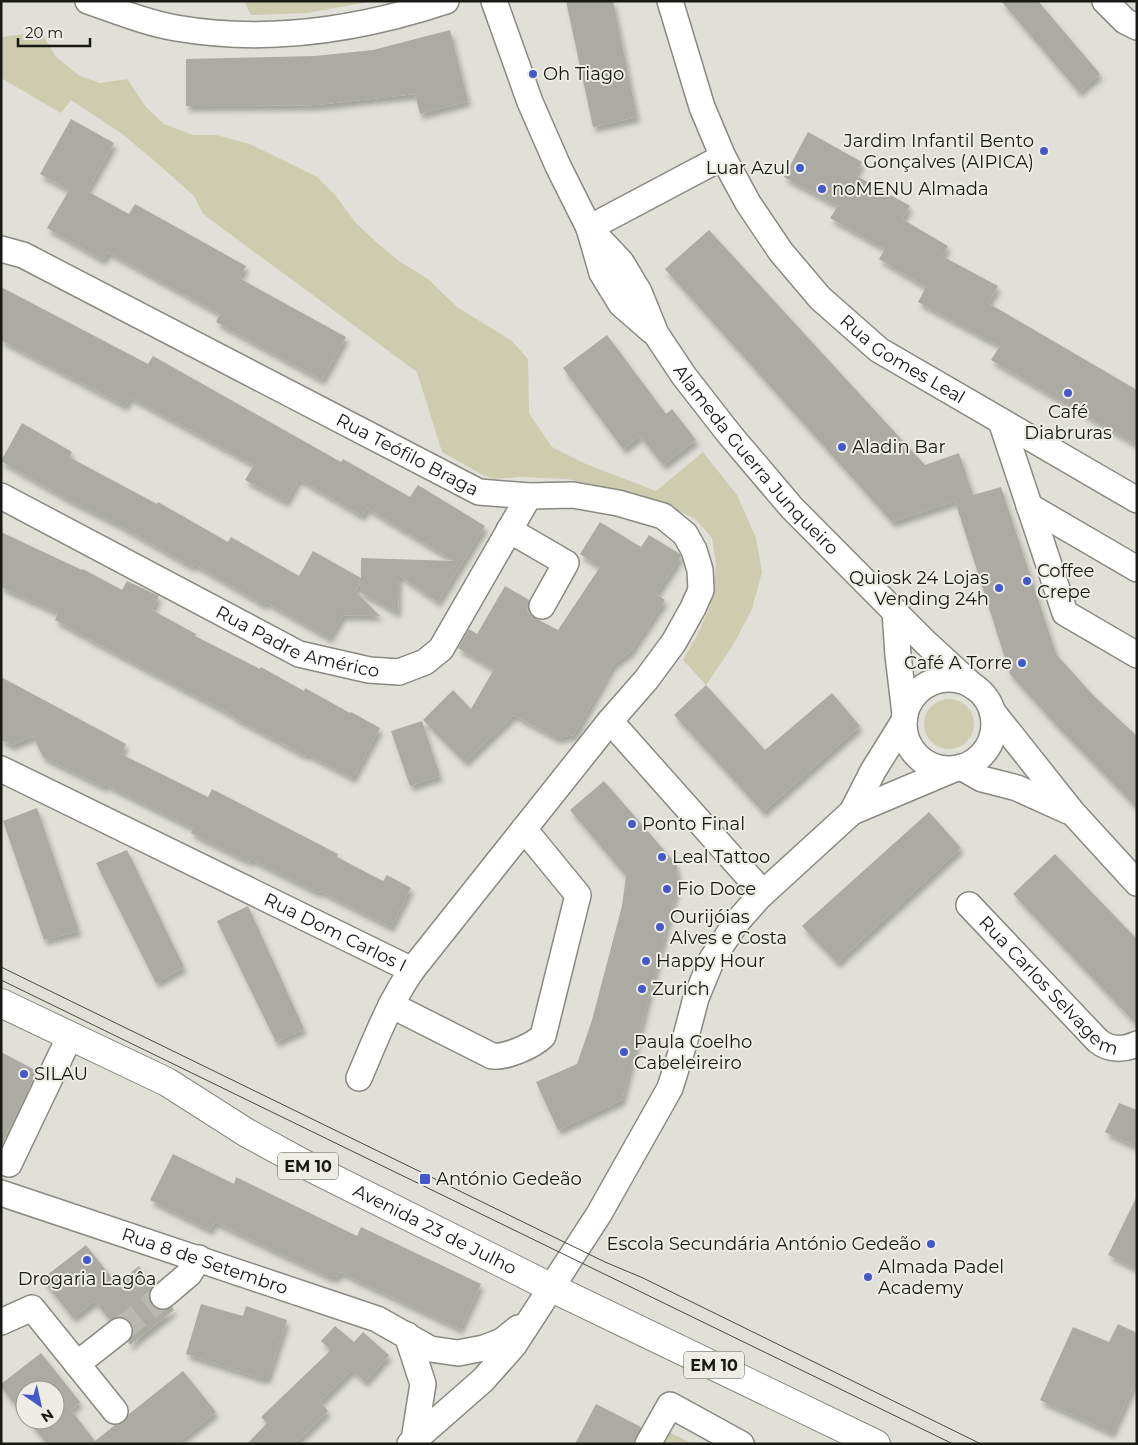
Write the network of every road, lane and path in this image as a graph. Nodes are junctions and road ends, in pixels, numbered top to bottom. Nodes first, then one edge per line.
1 (88, 1) edge
2 (446, 1) edge
3 (494, 1) edge
4 (670, 1) edge
5 (1105, 1) edge
6 (1137, 27) edge
7 (723, 157) junction
8 (589, 228) junction
9 (1, 249) edge
10 (1001, 421) junction
11 (1, 496) edge
12 (529, 496) junction
13 (1137, 500) edge
14 (1030, 506) junction
15 (509, 530) junction
16 (1137, 568) edge
17 (542, 606) dead end
18 (896, 611) junction
19 (1137, 655) edge
20 (974, 686) junction
21 (992, 711) junction
22 (904, 717) junction
23 (610, 721) junction
24 (958, 768) junction
25 (1, 769) edge
26 (852, 812) junction
27 (1073, 813) junction
28 (524, 829) junction
29 (1137, 883) edge
30 (763, 893) junction
31 (969, 905) dead end
32 (412, 970) junction
33 (1, 1003) edge
34 (390, 1005) junction
35 (70, 1036) junction
36 (1137, 1044) edge
37 (359, 1078) dead end
38 (9, 1164) dead end
39 (1, 1192) edge
40 (199, 1258) junction
41 (552, 1288) junction
42 (163, 1296) tunnel mouth
43 (535, 1314) junction
44 (1, 1322) edge
45 (119, 1331) tunnel mouth
46 (407, 1335) junction
47 (78, 1364) junction
48 (115, 1411) dead end
49 (412, 1442) edge
50 (648, 1444) edge
51 (741, 1444) edge
52 (876, 1444) edge

1 - 2 street
3 - 8 street, Alameda Guerra Junqueiro
4 - 7 street, Rua Gomes Leal
5 - 6 street
7 - 8 street
7 - 10 street, Rua Gomes Leal
8 - 18 street, Alameda Guerra Junqueiro
9 - 12 street, Rua Teófilo Braga
10 - 13 street, Rua Gomes Leal
10 - 14 street
11 - 15 street, Rua Padre Américo
12 - 15 street, Rua Padre Américo
12 - 23 street, Rua Teófilo Braga
14 - 16 street
14 - 19 street
15 - 17 street
18 - 20 street, Alameda Guerra Junqueiro
18 - 22 street
20 - 21 street
20 - 22 street
21 - 24 street
21 - 27 street
22 - 24 street
22 - 26 street
23 - 28 street, Rua Dom Carlos I
23 - 30 street
24 - 26 street
24 - 27 street
25 - 32 street, Rua Dom Carlos I
26 - 30 street
27 - 29 street
28 - 32 street, Rua Dom Carlos I
28 - 34 street
30 - 41 street
31 - 36 street, Rua Carlos Selvagem
32 - 34 street
33 - 35 main road, Avenida 23 de Julho / EM 10
34 - 37 street
35 - 38 street
35 - 41 main road, Avenida 23 de Julho / EM 10
39 - 40 street, Rua 8 de Setembro
40 - 42 street
40 - 46 street, Rua 8 de Setembro
41 - 43 street
41 - 52 main road, Avenida 23 de Julho / EM 10
43 - 46 street, Rua 8 de Setembro
43 - 49 street
44 - 47 street
45 - 47 street
46 - 49 street
47 - 48 street
50 - 51 street

